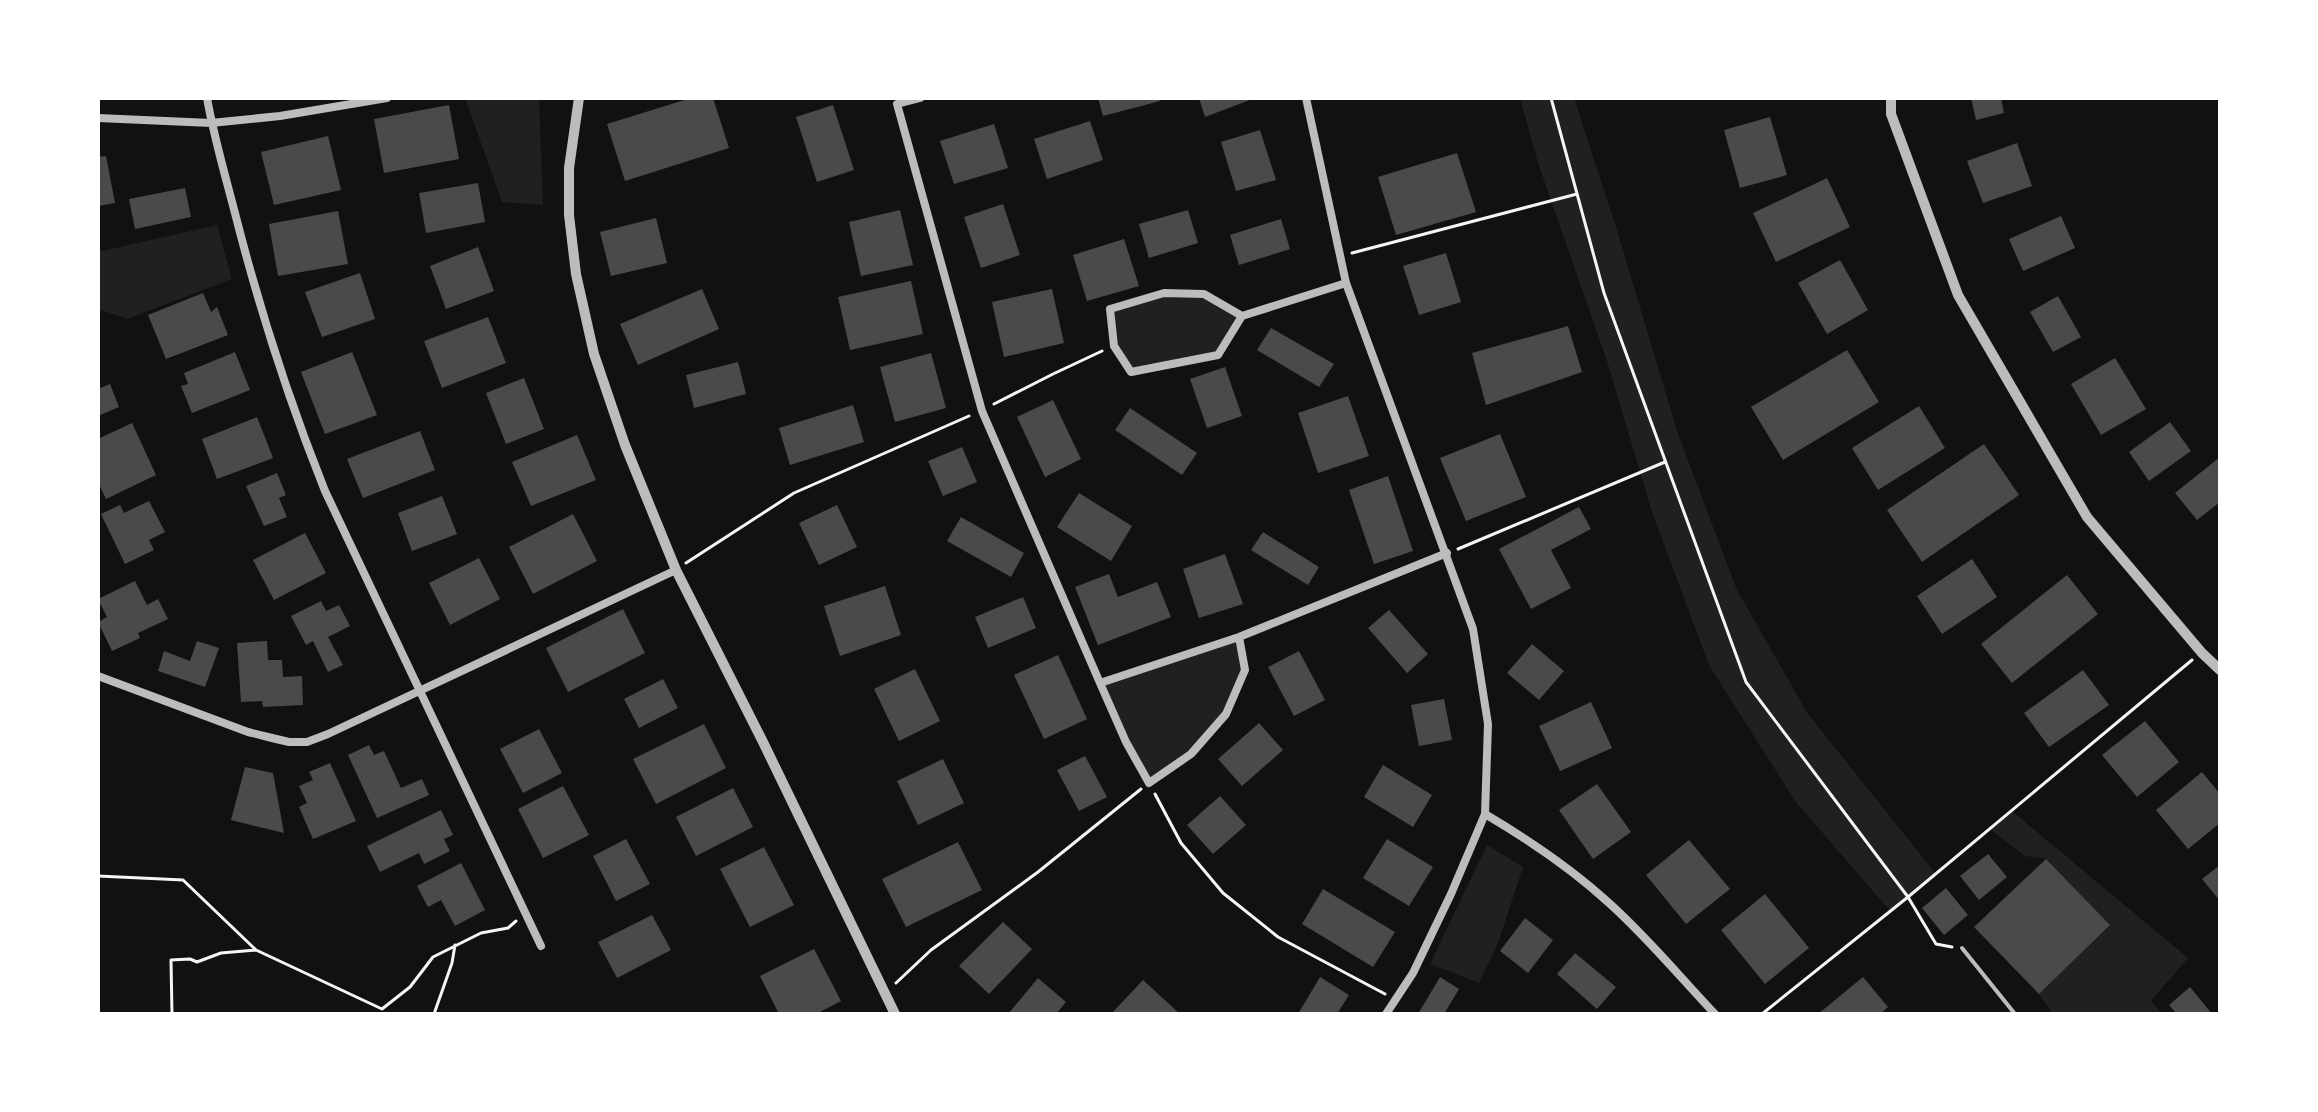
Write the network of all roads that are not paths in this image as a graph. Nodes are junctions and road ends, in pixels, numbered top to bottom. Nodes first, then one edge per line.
1 (207, 98) edge
2 (387, 98) edge
3 (579, 98) edge
4 (920, 98) edge
5 (1306, 98) edge
6 (1891, 98) edge
7 (98, 118) edge
8 (211, 123) junction
9 (1346, 283) junction
10 (1242, 316) junction
11 (1447, 553) junction
12 (676, 570) junction
13 (1239, 637) junction
14 (2220, 670) edge
15 (98, 676) edge
16 (1100, 683) junction
17 (419, 691) junction
18 (1485, 814) junction
19 (541, 946) dead end
20 (1962, 948) road end
21 (895, 1014) edge
22 (1386, 1014) edge
23 (1715, 1014) edge
24 (2015, 1014) edge

1 - 8 street
2 - 8 street
3 - 12 street
4 - 16 street
5 - 9 street
6 - 14 street
7 - 8 street
8 - 17 street
9 - 10 street
9 - 11 street
10 - 10 street
11 - 13 street
11 - 18 street
12 - 17 street
12 - 21 street
13 - 16 street
13 - 16 street
15 - 17 street
17 - 19 street
18 - 22 street
18 - 23 street
20 - 24 lane

